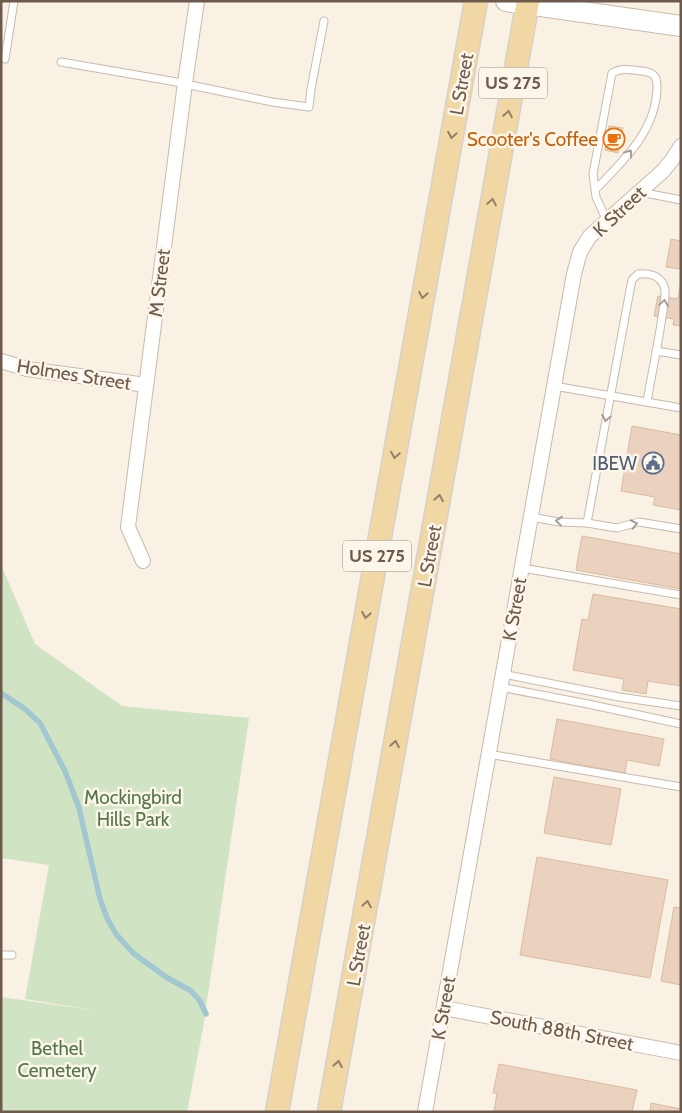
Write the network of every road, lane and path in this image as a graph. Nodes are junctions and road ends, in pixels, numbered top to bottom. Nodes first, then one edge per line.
1 (14, 1) edge
2 (197, 1) edge
3 (476, 1) edge
4 (506, 1) edge
5 (528, 3) edge
6 (324, 21) dead end
7 (681, 26) edge
8 (5, 59) dead end
9 (61, 62) dead end
10 (185, 84) junction
11 (681, 146) edge
12 (596, 189) junction
13 (640, 192) junction
14 (681, 200) edge
15 (607, 221) junction
16 (656, 351) junction
17 (681, 355) edge
18 (1, 361) edge
19 (146, 385) junction
20 (554, 386) junction
21 (610, 396) junction
22 (647, 402) junction
23 (681, 408) edge
24 (531, 517) junction
25 (587, 523) junction
26 (681, 529) edge
27 (143, 562) dead end
28 (522, 568) junction
29 (681, 595) edge
30 (501, 681) junction
31 (681, 706) edge
32 (681, 724) edge
33 (488, 754) junction
34 (681, 787) edge
35 (1, 955) edge
36 (12, 956) dead end
37 (444, 1008) junction
38 (681, 1053) edge
39 (278, 1112) edge
40 (329, 1112) edge
41 (425, 1112) edge

1 - 8 lane
2 - 10 street, M Street
3 -> 39 main road, L Street / US 275
4 - 5 street
5 - 7 street
40 -> 5 main road, L Street / US 275
6 - 10 lane
9 - 10 lane
10 - 19 street, M Street
11 - 13 street, K Street
12 -> 12 lane
12 - 15 lane
13 - 14 lane
13 - 15 street, K Street
15 - 20 street, K Street
16 - 17 lane
16 -> 21 lane
16 - 22 lane
18 - 19 street, Holmes Street
19 - 27 street, M Street
20 - 21 lane
20 - 24 street, K Street
21 - 22 lane
21 -> 25 lane
22 - 23 lane
25 -> 24 lane
24 - 28 street, K Street
25 -> 26 lane
28 - 29 lane
28 - 30 street, K Street
30 - 31 lane
30 - 32 lane
30 - 33 street, K Street
33 - 34 lane
33 - 37 street, K Street
35 - 36 lane
37 - 38 street, South 88th Street
37 - 41 street, K Street

